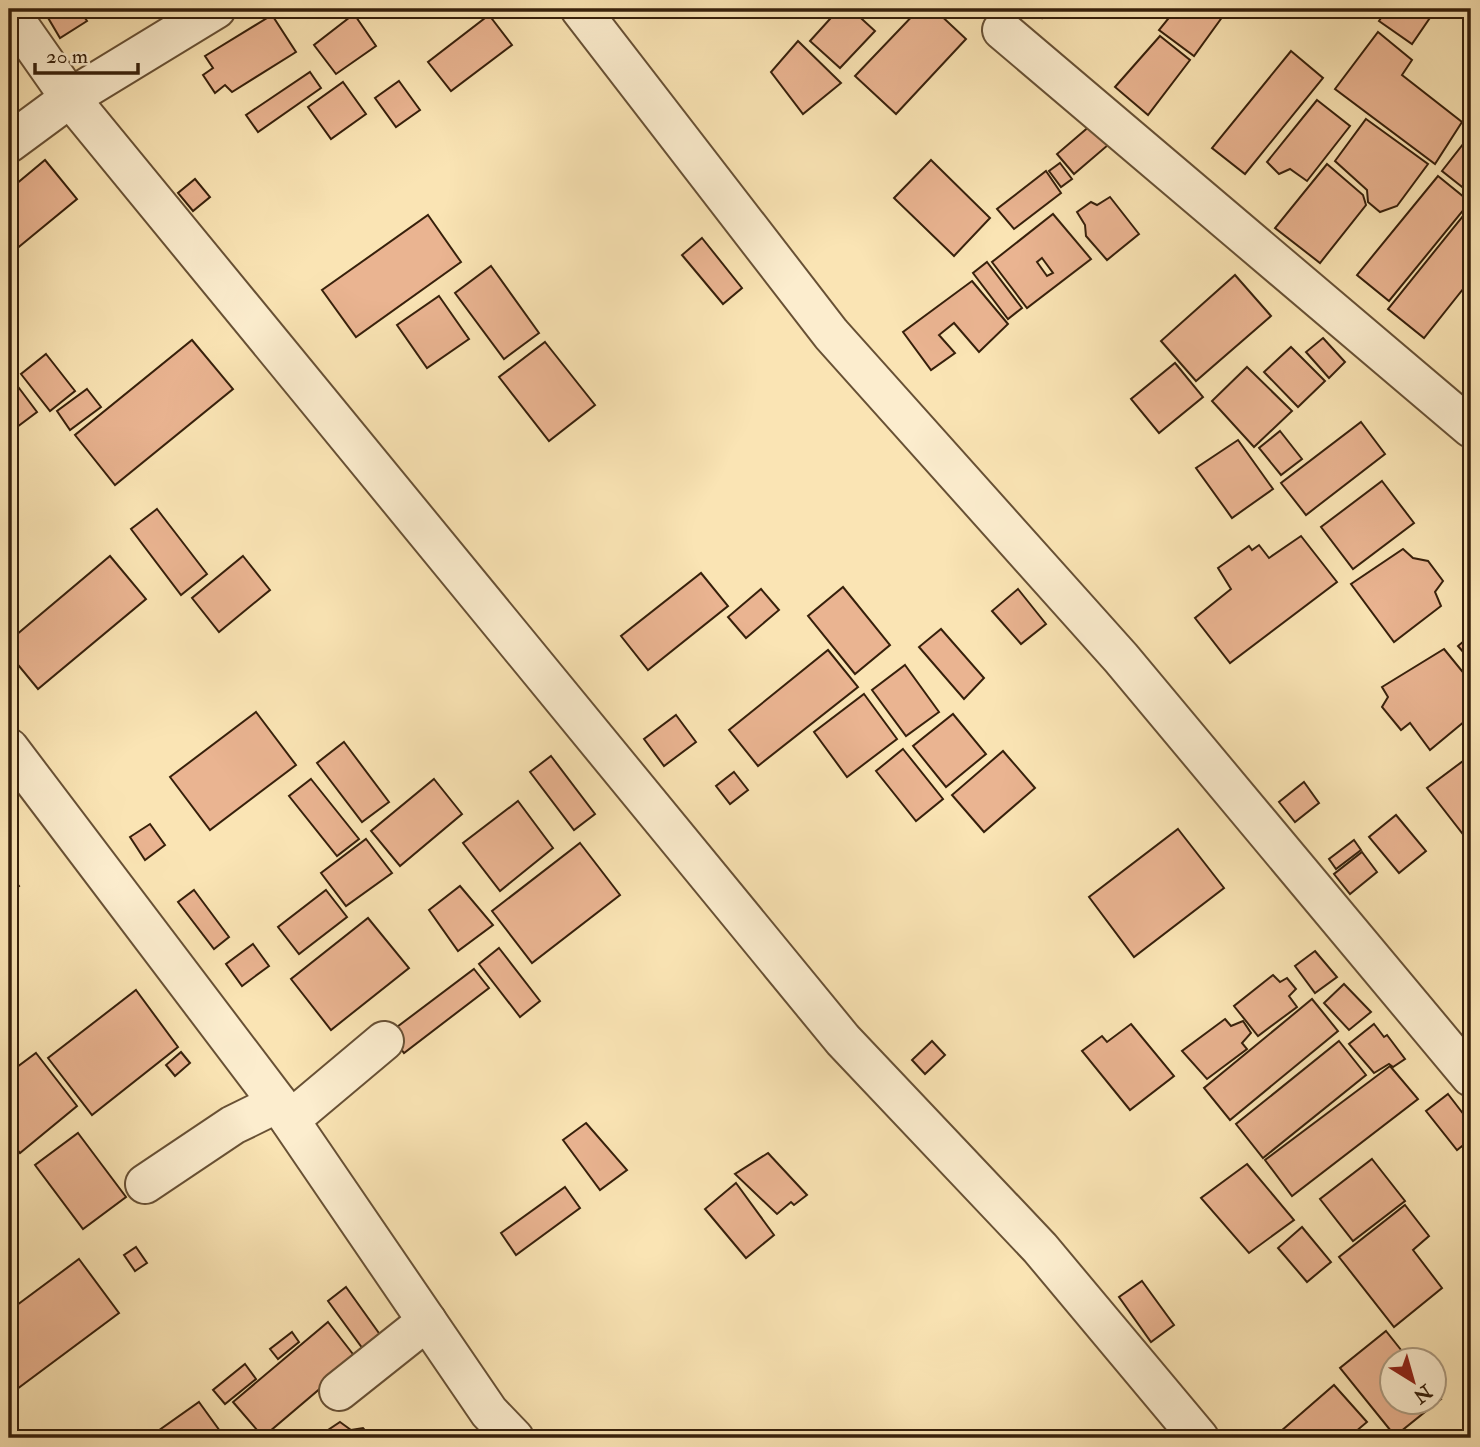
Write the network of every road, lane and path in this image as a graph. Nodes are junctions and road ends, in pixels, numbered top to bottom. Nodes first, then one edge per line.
1 (216, 9) edge
2 (580, 9) edge
3 (9, 11) edge
4 (1002, 30) dead end
5 (70, 98) junction
6 (9, 143) edge
7 (1471, 428) edge
8 (9, 748) edge
9 (384, 1041) dead end
10 (1471, 1077) edge
11 (284, 1112) junction
12 (145, 1184) dead end
13 (427, 1321) junction
14 (339, 1391) dead end
15 (514, 1438) edge
16 (1199, 1438) edge

1 - 5 street
2 - 10 street
3 - 5 street
4 - 7 street
5 - 6 street
5 - 16 street
8 - 11 street
9 - 11 street
11 - 12 street
11 - 13 street
13 - 14 street
13 - 15 street

